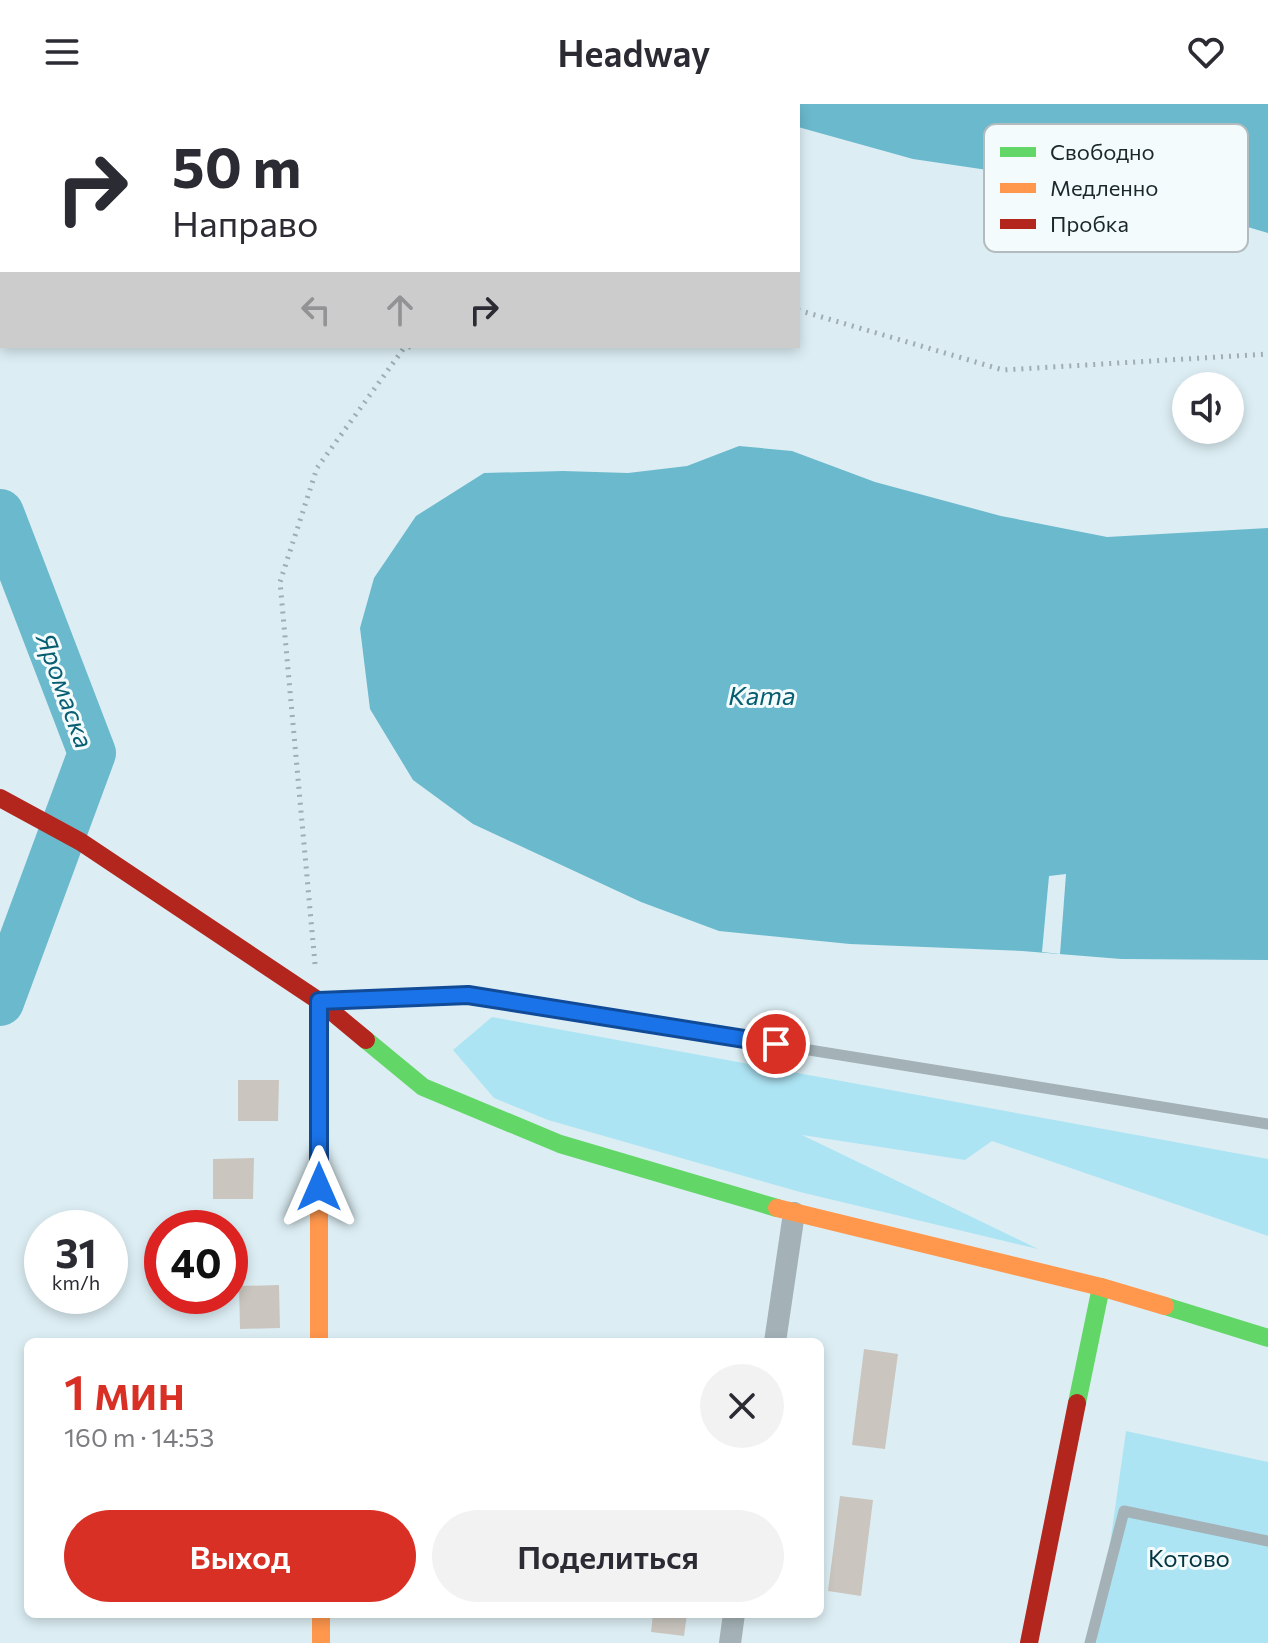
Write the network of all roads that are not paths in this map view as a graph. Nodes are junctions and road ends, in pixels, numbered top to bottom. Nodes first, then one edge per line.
1 (0, 798) edge
2 (319, 1001) junction
3 (1268, 1124) edge
4 (794, 1213) junction
5 (1101, 1287) junction
6 (319, 1338) edge
7 (776, 1338) edge
8 (1268, 1338) edge
9 (1268, 1541) edge
10 (321, 1618) edge
11 (733, 1618) edge
12 (321, 1643) edge
13 (730, 1643) edge
14 (1029, 1643) edge
15 (1090, 1643) edge

1 - 2 street
2 - 3 lane
2 - 4 street
2 - 6 street
4 - 5 street
4 - 7 street
5 - 8 street
5 - 14 street
9 - 15 lane
10 - 12 street
11 - 13 street

